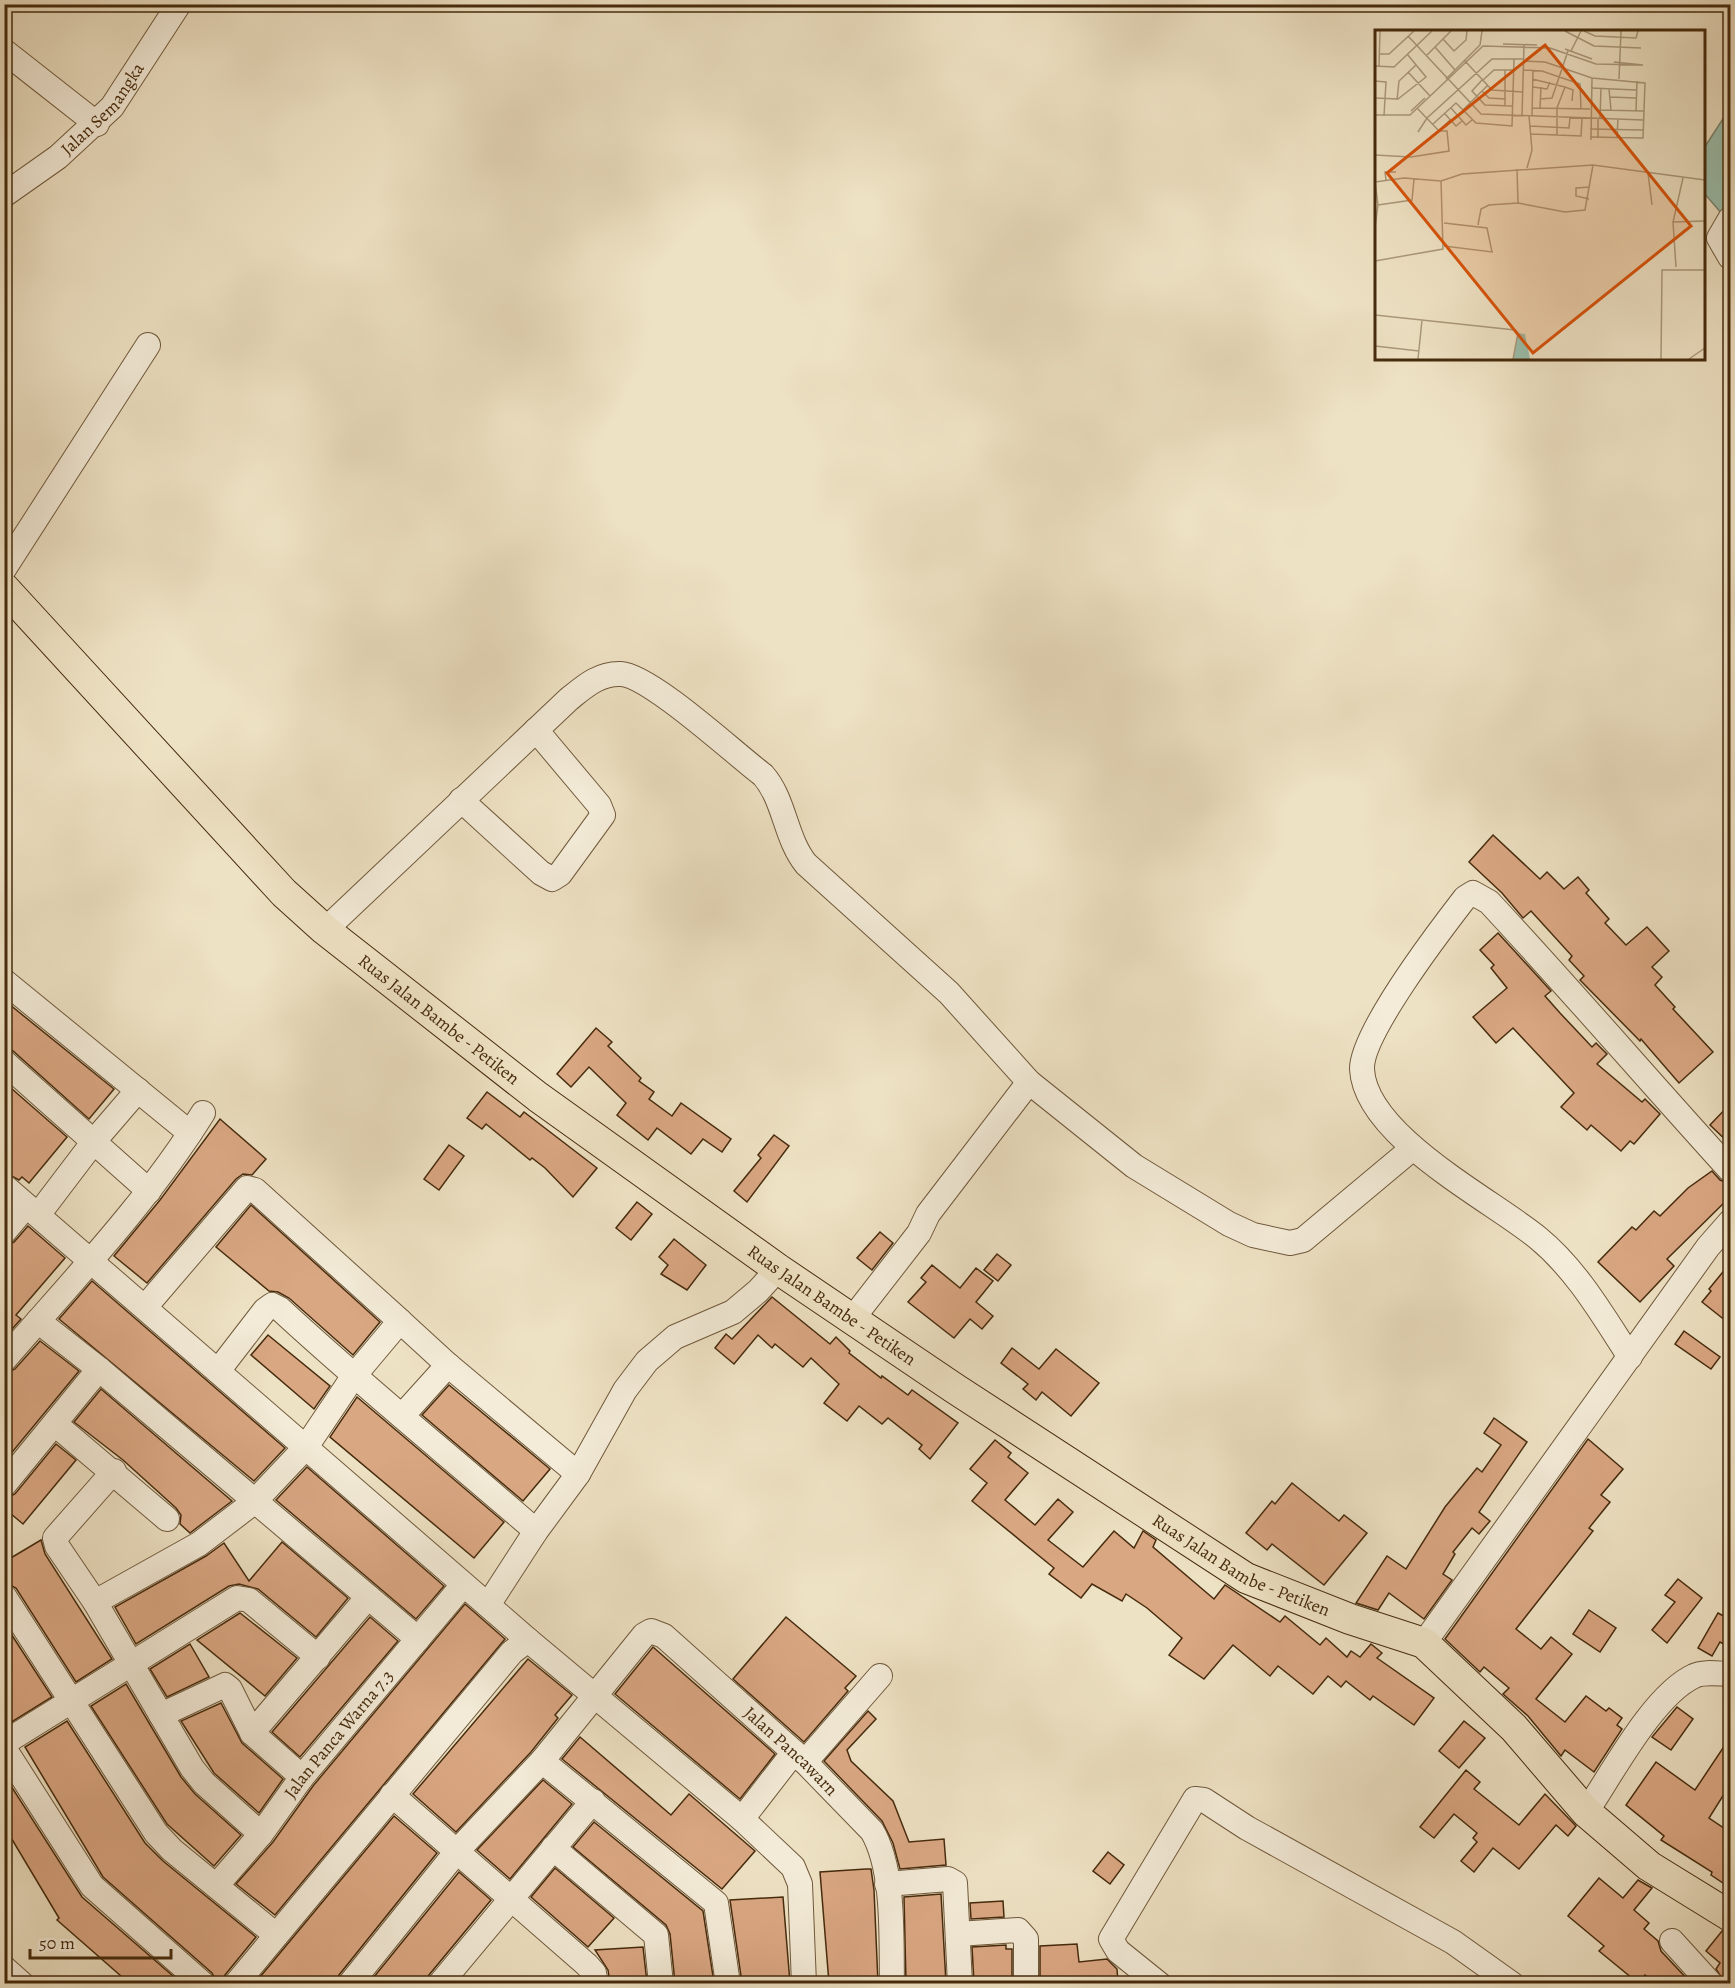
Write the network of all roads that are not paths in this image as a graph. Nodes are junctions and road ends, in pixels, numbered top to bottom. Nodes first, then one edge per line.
1 (179, 4) edge
2 (4, 51) edge
3 (97, 124) junction
4 (4, 195) edge
5 (1731, 219) edge
6 (1731, 257) edge
7 (148, 345) dead end
8 (4, 569) edge
9 (4, 588) edge
10 (536, 730) junction
11 (461, 800) junction
12 (325, 930) junction
13 (7, 988) edge
14 (4, 1062) edge
15 (1029, 1082) junction
16 (138, 1090) junction
17 (203, 1113) dead end
18 (190, 1133) junction
19 (95, 1140) junction
20 (1413, 1148) junction
21 (1731, 1170) edge
22 (4, 1186) edge
23 (149, 1191) junction
24 (32, 1210) junction
25 (1731, 1222) edge
26 (4, 1232) edge
27 (92, 1261) junction
28 (778, 1269) junction
29 (146, 1306) junction
30 (853, 1318) junction
31 (400, 1320) junction
32 (38, 1321) junction
33 (1630, 1357) junction
34 (4, 1360) edge
35 (447, 1365) junction
36 (99, 1370) junction
37 (218, 1371) junction
38 (353, 1377) junction
39 (402, 1416) junction
40 (55, 1424) junction
41 (306, 1447) junction
42 (114, 1471) junction
43 (578, 1474) junction
44 (4, 1485) edge
45 (254, 1502) junction
46 (167, 1519) dead end
47 (536, 1532) junction
48 (463, 1584) junction
49 (4, 1596) edge
50 (368, 1597) junction
51 (95, 1602) junction
52 (488, 1605) junction
53 (418, 1639) junction
54 (528, 1641) junction
55 (1424, 1643) junction
56 (318, 1657) junction
57 (131, 1664) junction
58 (1731, 1674) edge
59 (880, 1676) dead end
60 (596, 1695) junction
61 (72, 1699) junction
62 (162, 1715) junction
63 (252, 1732) junction
64 (4, 1745) edge
65 (800, 1757) junction
66 (542, 1761) junction
67 (302, 1777) junction
68 (392, 1795) junction
69 (593, 1800) junction
70 (1586, 1812) junction
71 (742, 1819) junction
72 (261, 1834) junction
73 (553, 1848) junction
74 (458, 1850) junction
75 (887, 1884) junction
76 (217, 1885) junction
77 (511, 1896) junction
78 (1731, 1917) edge
79 (958, 1934) junction
80 (276, 1935) junction
81 (1672, 1941) dead end
82 (4, 1968) edge
83 (22, 1983) edge
84 (203, 1983) edge
85 (236, 1983) edge
86 (350, 1983) edge
87 (440, 1983) edge
88 (596, 1983) edge
89 (661, 1983) edge
90 (728, 1983) edge
91 (804, 1983) edge
92 (892, 1983) edge
93 (960, 1983) edge
94 (1026, 1983) edge
95 (1159, 1983) edge
96 (1512, 1983) edge
97 (1711, 1983) edge

1 - 3 street, Jalan Semangka
2 - 3 street
3 - 4 street, Jalan Semangka
5 - 6 street
7 - 8 street
9 - 12 main road, Ruas Jalan Bambe - Petiken
10 - 11 street
10 - 11 street
10 - 15 street
11 - 12 street
12 - 28 main road, Ruas Jalan Bambe - Petiken
13 - 16 street
14 - 19 street
15 - 20 street
15 - 30 street
16 - 18 street
16 - 19 street
17 - 18 street
18 - 23 street
19 - 23 street
19 - 24 street
20 - 21 street
20 - 33 street
22 - 24 street
23 - 27 street
24 - 26 street
24 - 27 street
25 - 33 street
27 - 29 street
27 - 32 street
28 - 30 main road, Ruas Jalan Bambe - Petiken
28 - 43 street
29 - 31 street
29 - 37 street
30 - 55 main road, Ruas Jalan Bambe - Petiken
31 - 35 street
31 - 38 street
32 - 34 street
32 - 36 street
33 - 55 street
35 - 39 street
35 - 43 street
36 - 40 street
36 - 45 street
37 - 38 street
37 - 41 street
38 - 39 street
38 - 41 street
39 - 47 street
40 - 42 street
40 - 44 street
41 - 45 street
41 - 48 street
42 - 46 street
42 - 51 street
43 - 47 street
45 - 50 street
45 - 51 street
47 - 52 street
48 - 52 street
48 - 53 street, Jalan Panca Warna 7.3
49 - 61 street
50 - 53 street
50 - 56 street
51 - 57 street
52 - 54 street
53 - 67 street, Jalan Panca Warna 7.3
54 - 60 street
54 - 68 street
55 - 70 main road, Ruas Jalan Bambe - Petiken
56 - 57 street
56 - 63 street
57 - 61 street
57 - 62 street
58 - 70 street
59 - 65 street
60 - 65 street, Jalan Pancawarn
60 - 66 street
60 - 71 street
61 - 64 street
61 - 76 street
62 - 63 street
62 - 72 street
63 - 67 street
64 - 84 street
65 - 71 street
65 - 75 street, Jalan Pancawarn
66 - 69 street
66 - 74 street
67 - 72 street, Jalan Panca Warna 7.3
68 - 74 street
68 - 80 street
69 - 73 street
69 - 90 street
70 - 78 main road, Ruas Jalan Bambe - Petiken
71 - 91 street
72 - 76 street, Jalan Panca Warna 7.3
73 - 77 street
73 - 89 street
74 - 77 street
74 - 86 street
75 - 79 street
75 - 92 street, Jalan Pancawarn
76 - 80 street
77 - 87 street
77 - 88 street
79 - 93 street
79 - 94 street
80 - 85 street
81 - 97 street
82 - 83 street
95 - 96 street

